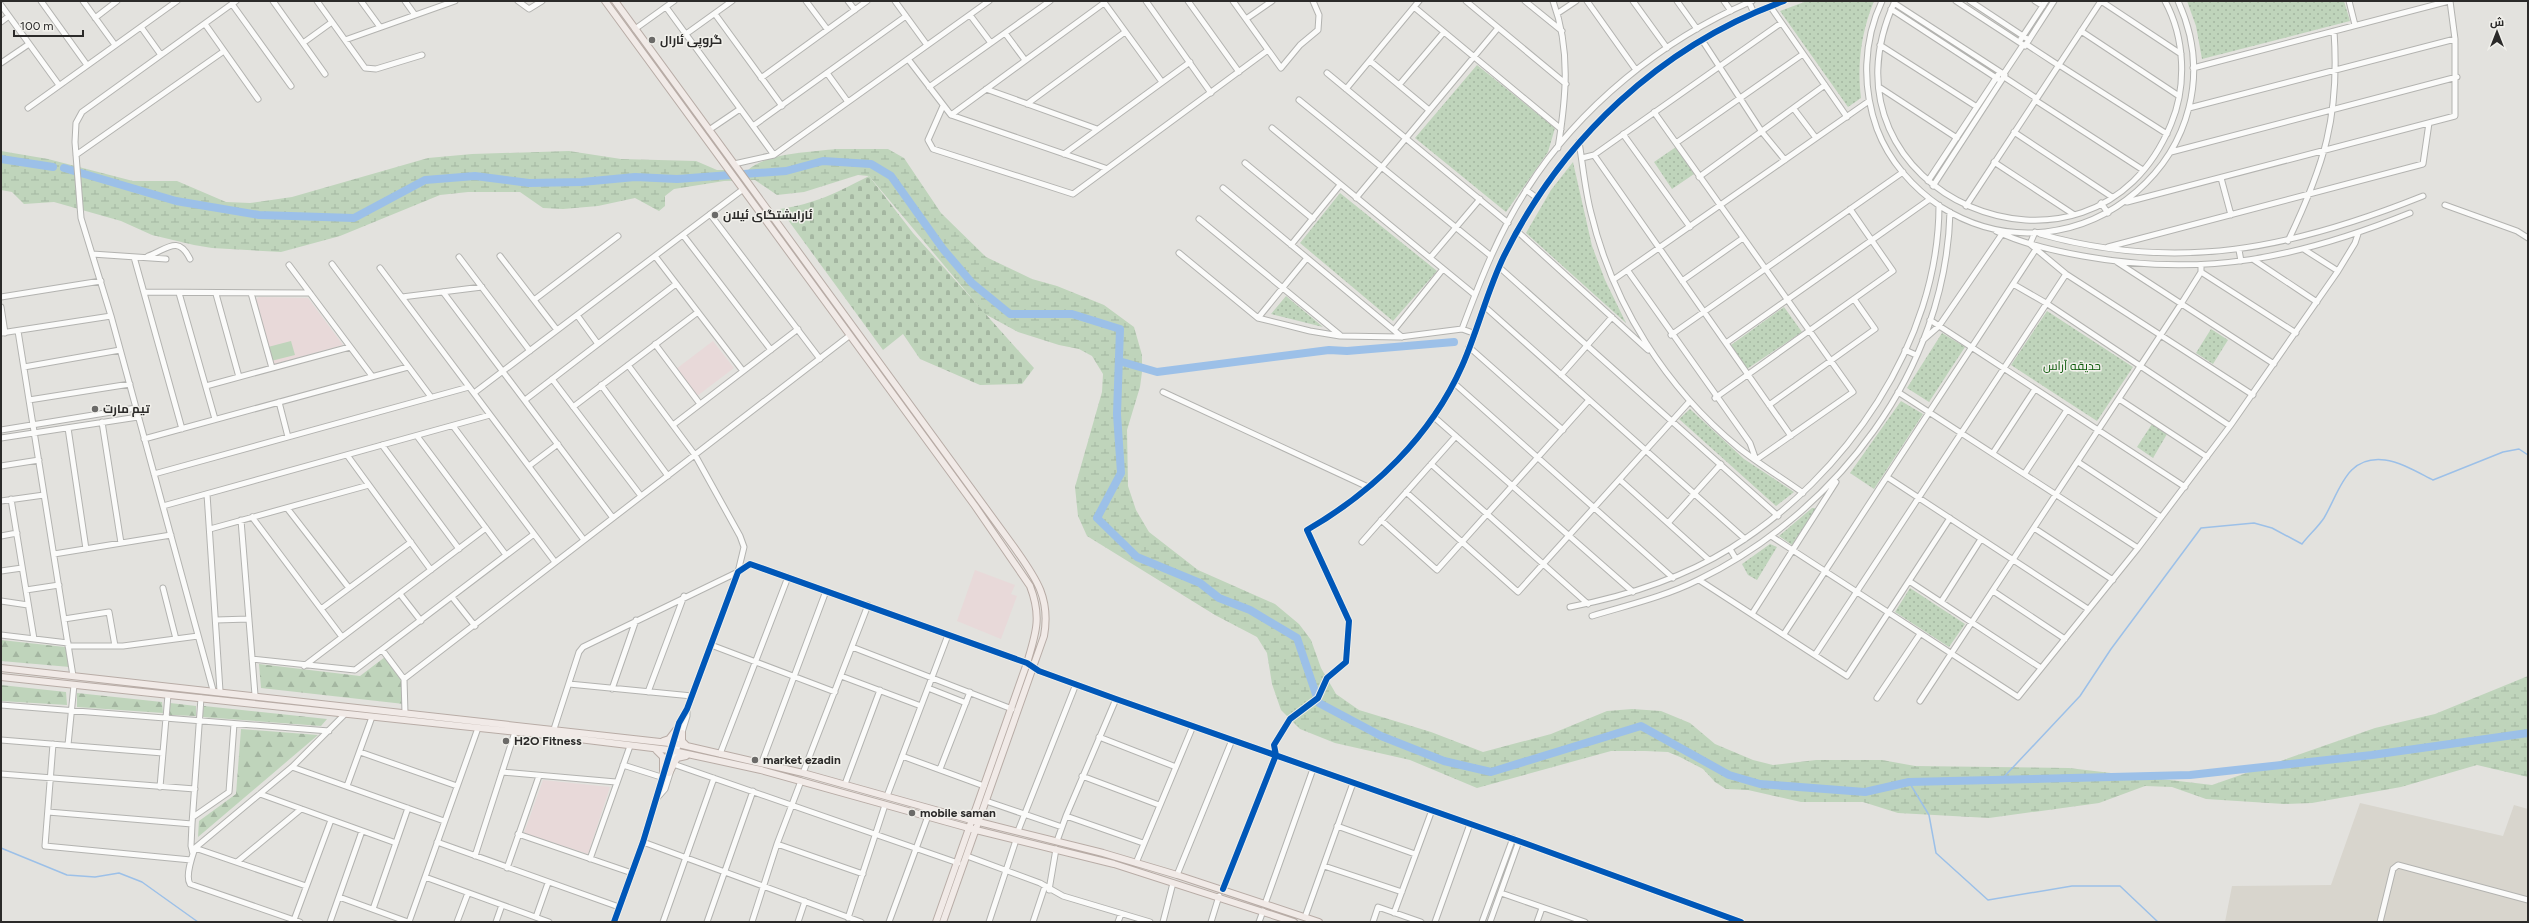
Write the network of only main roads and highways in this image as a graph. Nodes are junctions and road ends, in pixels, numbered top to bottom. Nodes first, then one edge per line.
1 (605, 1) edge
2 (615, 1) edge
3 (913, 410) junction
4 (907, 415) junction
5 (1, 668) edge
6 (1, 677) edge
7 (256, 695) junction
8 (257, 704) junction
9 (649, 740) junction
10 (694, 747) junction
11 (648, 748) junction
12 (699, 757) junction
13 (670, 773) road end
14 (662, 774) road end
15 (971, 820) junction
16 (979, 822) junction
17 (969, 828) junction
18 (976, 830) junction
19 (936, 922) edge
20 (943, 922) edge
21 (1294, 922) edge
22 (1320, 922) edge

1 - 4 main road
2 - 3 main road
3 - 4 main road
3 - 16 main road
4 - 15 main road
5 - 7 main road
6 - 8 main road
7 - 8 main road
7 - 9 main road
8 - 11 main road
9 - 10 main road
9 - 10 main road
10 - 15 main road
11 - 12 main road
11 - 14 main road
12 - 13 main road
12 - 17 main road
15 - 16 main road
15 - 17 main road
16 - 18 main road
16 - 22 main road
17 - 18 main road
17 - 19 main road
18 - 20 main road
18 - 21 main road

